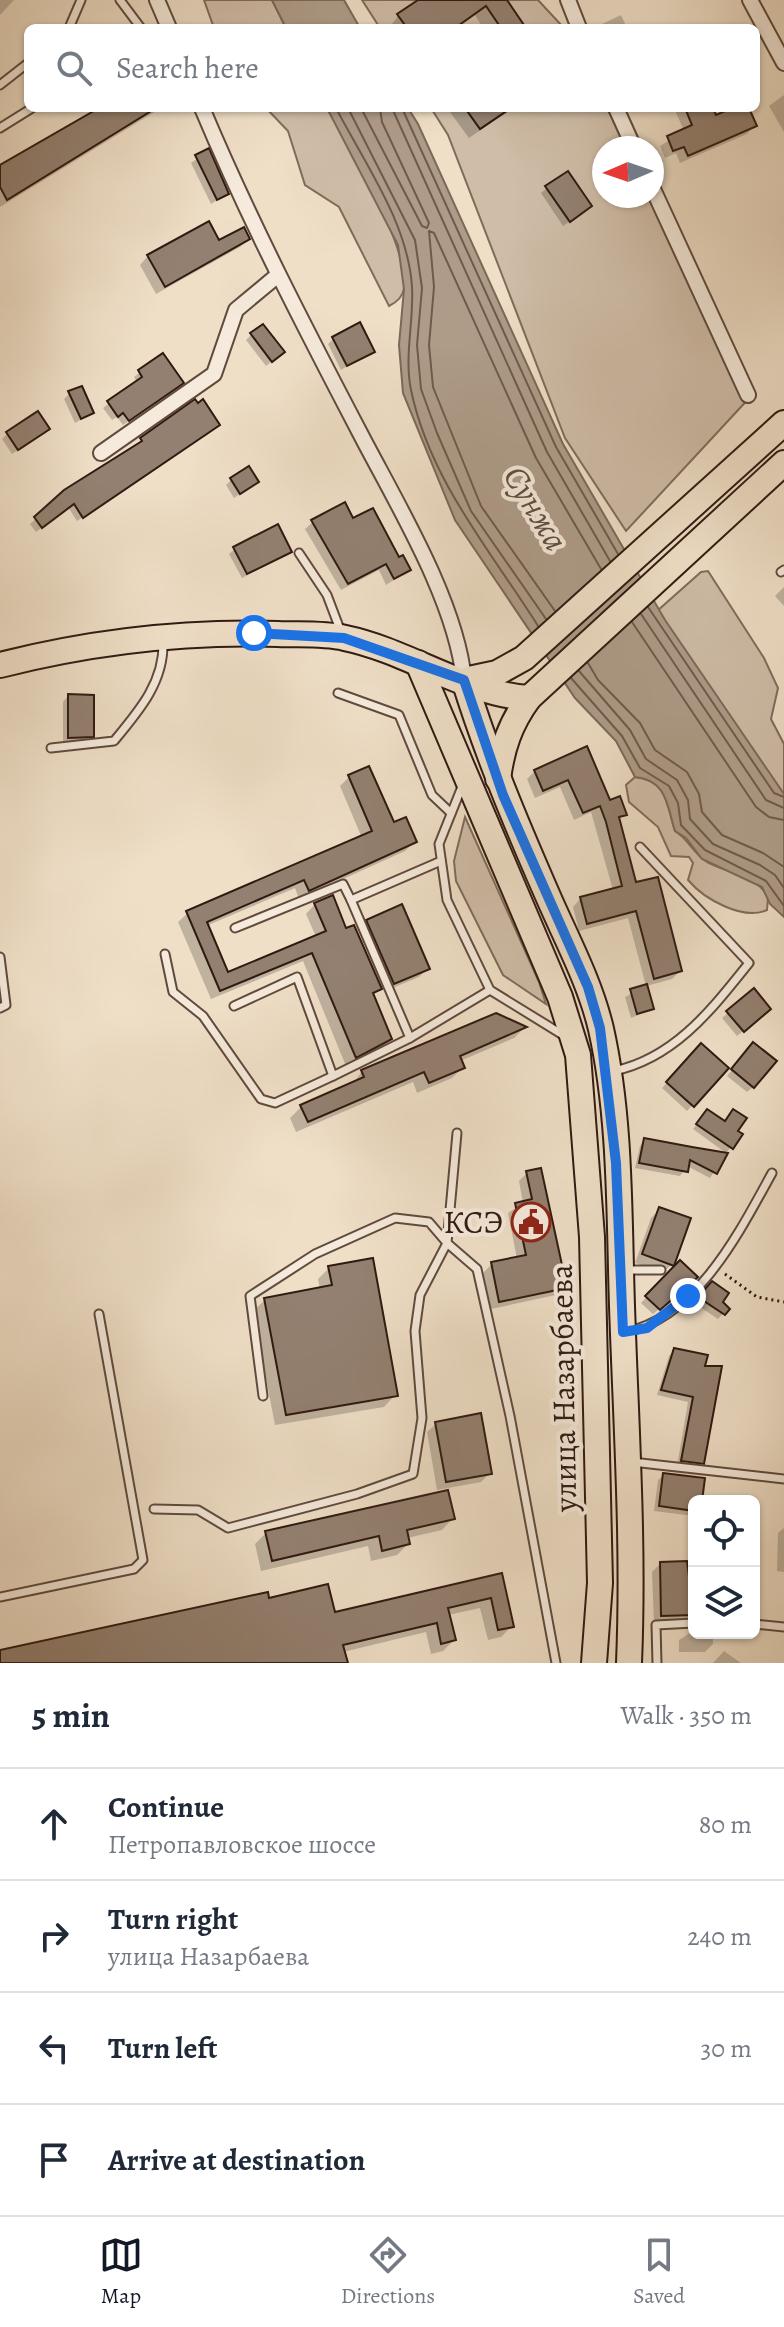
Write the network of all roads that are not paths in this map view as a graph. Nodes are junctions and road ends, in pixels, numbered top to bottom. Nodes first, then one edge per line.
1 (81, 0) edge
2 (120, 0) edge
3 (157, 0) edge
4 (568, 0) edge
5 (750, 0) edge
6 (71, 24) edge
7 (138, 24) edge
8 (167, 24) edge
9 (577, 24) edge
10 (784, 63) edge
11 (24, 66) edge
12 (0, 85) edge
13 (26, 112) edge
14 (204, 112) edge
15 (618, 112) edge
16 (0, 128) edge
17 (629, 136) edge
18 (662, 208) edge
19 (278, 275) junction
20 (748, 395) dead end
21 (784, 423) edge
22 (101, 453) dead end
23 (784, 463) edge
24 (299, 553) dead end
25 (163, 636) junction
26 (344, 638) junction
27 (418, 663) junction
28 (0, 665) edge
29 (464, 680) junction
30 (338, 693) dead end
31 (529, 698) junction
32 (51, 748) dead end
33 (461, 767) junction
34 (498, 779) junction
35 (451, 813) junction
36 (640, 847) dead end
37 (441, 861) junction
38 (351, 900) junction
39 (235, 928) dead end
40 (165, 954) dead end
41 (0, 957) edge
42 (490, 990) junction
43 (234, 1006) dead end
44 (0, 1008) edge
45 (410, 1038) junction
46 (574, 1042) junction
47 (608, 1073) junction
48 (333, 1076) junction
49 (457, 1133) dead end
50 (772, 1173) dead end
51 (447, 1243) junction
52 (621, 1270) junction
53 (661, 1270) dead end
54 (99, 1314) dead end
55 (623, 1332) junction
56 (263, 1396) dead end
57 (630, 1462) junction
58 (784, 1479) edge
59 (154, 1509) dead end
60 (0, 1597) edge
61 (688, 1623) edge
62 (760, 1625) edge
63 (784, 1627) edge
64 (556, 1663) edge
65 (594, 1663) edge
66 (629, 1663) edge
67 (657, 1663) edge

1 - 6 lane
2 - 7 lane
3 - 8 street
4 - 9 street
5 - 10 street
11 - 12 lane
13 - 16 lane
14 - 19 street
15 - 17 street
18 - 20 street
19 - 22 street
19 - 29 street
21 - 29 main road
23 - 31 main road
24 - 26 lane
25 - 26 main road
25 - 28 main road
25 - 32 lane
26 - 27 main road
27 - 29 main road
27 - 33 main road, улица Назарбаева
29 - 31 main road
29 - 33 main road
29 - 34 main road, улица Назарбаева
30 - 35 lane
31 - 34 main road
33 - 35 lane
33 - 46 main road, улица Назарбаева
34 - 47 main road, улица Назарбаева
35 - 37 lane
36 - 47 lane
37 - 38 lane
37 - 42 lane
38 - 39 lane
38 - 45 lane
40 - 48 lane
41 - 44 lane
42 - 45 lane
42 - 46 lane
43 - 48 lane
45 - 48 lane
46 - 65 main road, улица Назарбаева
47 - 52 main road, улица Назарбаева
49 - 51 lane
50 - 55 lane
51 - 56 lane
51 - 59 lane
51 - 64 lane
52 - 53 lane
52 - 55 main road, улица Назарбаева
54 - 60 lane
55 - 57 main road, улица Назарбаева
57 - 58 lane
57 - 66 main road, улица Назарбаева
61 - 67 lane
62 - 63 lane

